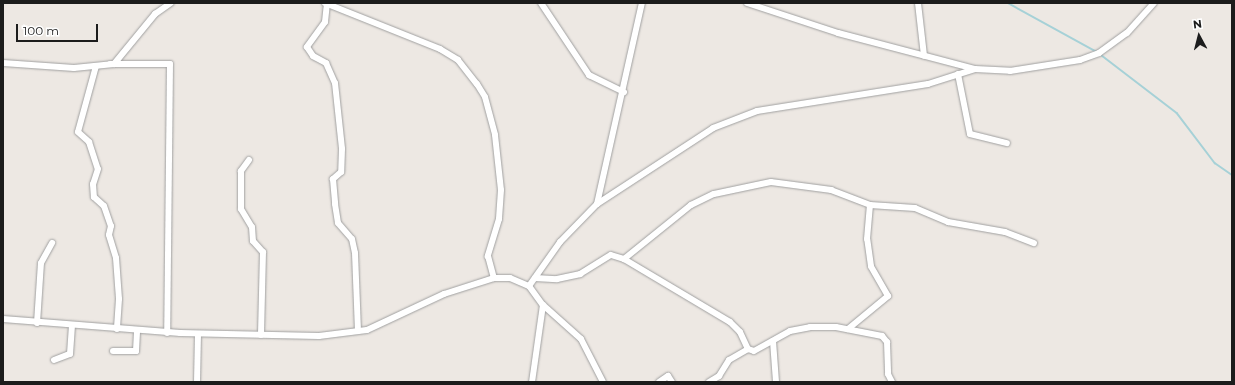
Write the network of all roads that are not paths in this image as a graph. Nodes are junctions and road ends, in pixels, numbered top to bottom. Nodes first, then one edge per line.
1 (171, 3) edge
2 (326, 3) edge
3 (541, 3) edge
4 (642, 3) edge
5 (746, 3) edge
6 (918, 3) edge
7 (1154, 3) edge
8 (924, 56) junction
9 (3, 63) edge
10 (110, 64) junction
11 (96, 66) junction
12 (975, 69) junction
13 (958, 74) junction
14 (624, 92) junction
15 (1007, 143) dead end
16 (249, 160) dead end
17 (597, 204) junction
18 (870, 205) junction
19 (52, 243) dead end
20 (1034, 244) dead end
21 (624, 258) junction
22 (494, 278) junction
23 (535, 278) junction
24 (529, 286) junction
25 (543, 305) junction
26 (3, 319) edge
27 (37, 323) junction
28 (72, 326) junction
29 (848, 329) junction
30 (117, 330) junction
31 (137, 331) junction
32 (358, 331) junction
33 (168, 332) junction
34 (198, 334) junction
35 (261, 335) junction
36 (773, 341) junction
37 (748, 349) junction
38 (113, 351) dead end
39 (54, 360) dead end
40 (198, 382) edge
41 (532, 382) edge
42 (603, 382) edge
43 (659, 382) edge
44 (672, 382) edge
45 (709, 382) edge
46 (776, 382) edge
47 (892, 382) edge

1 - 10 street
2 - 22 street
2 - 32 street
3 - 14 street
4 - 14 street
5 - 8 street
6 - 8 street
7 - 12 street
8 - 12 street
9 - 11 street
10 - 11 street
10 - 33 street
11 - 30 street
12 - 13 street
13 - 15 street
13 - 17 street
14 - 17 street
16 - 35 street
17 - 23 street
18 - 20 street
18 - 21 street
18 - 29 street
19 - 27 street
21 - 23 street
21 - 37 street
22 - 24 street
22 - 32 street
23 - 24 street
24 - 25 street
25 - 41 street
25 - 42 street
26 - 27 street
27 - 28 street
28 - 30 street
28 - 39 street
29 - 36 street
29 - 47 street
30 - 31 street
31 - 33 street
31 - 38 street
32 - 35 street
33 - 34 street
34 - 35 street
34 - 40 street
36 - 37 street
36 - 46 street
37 - 45 street
43 - 44 street

